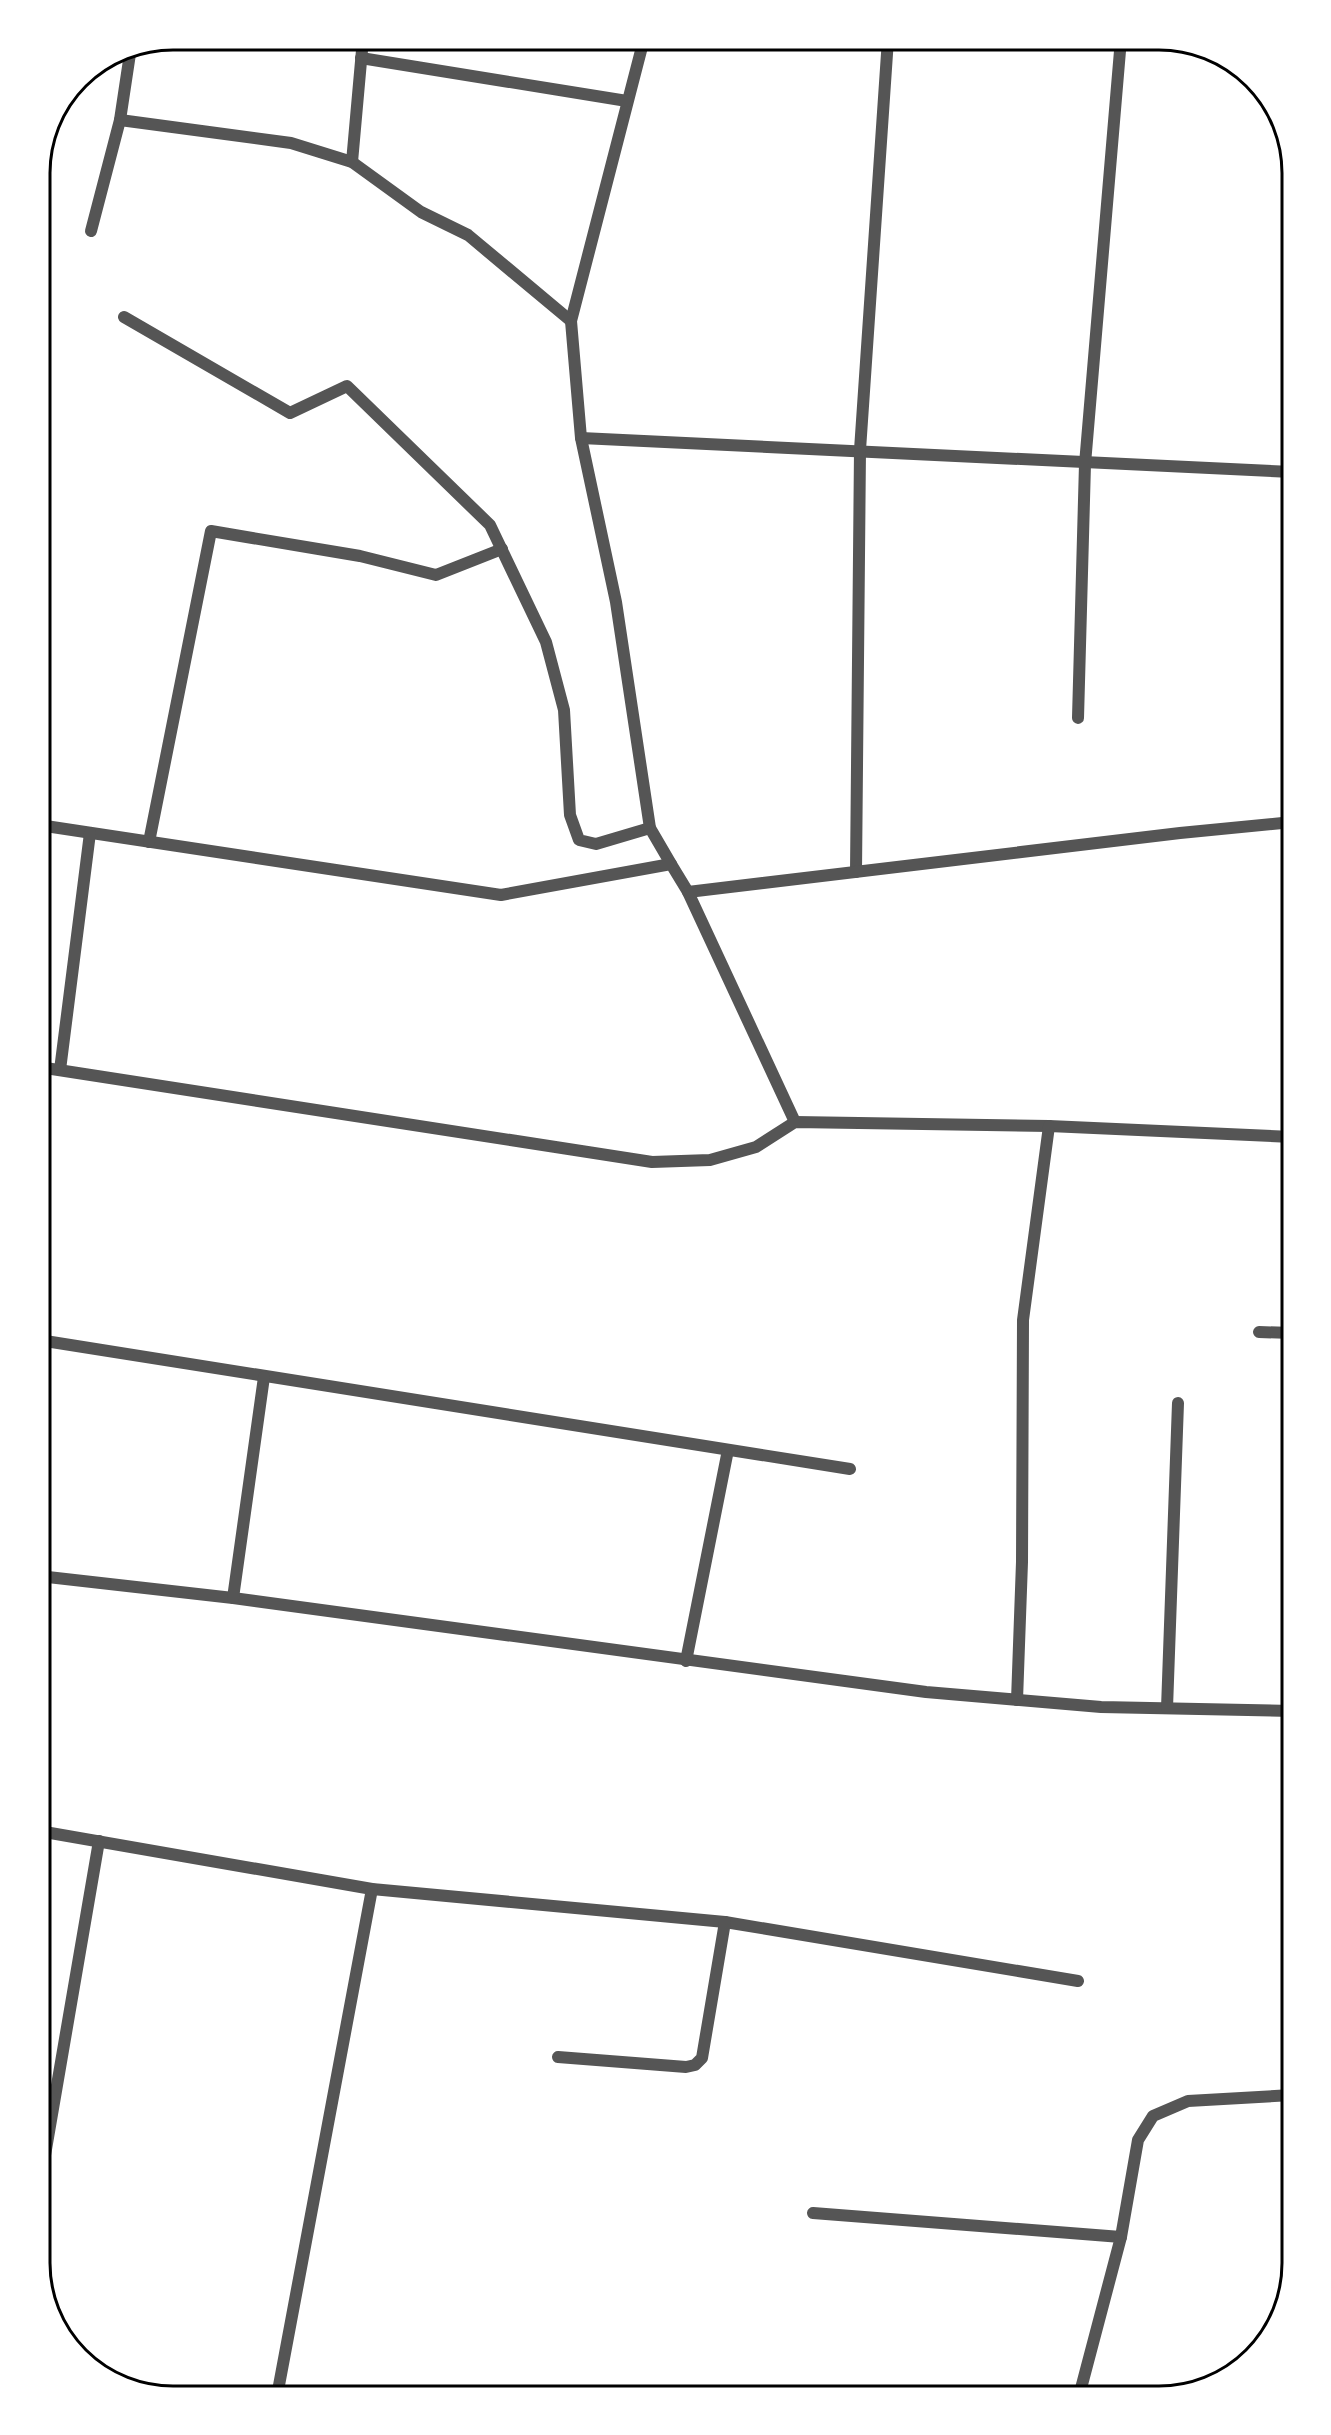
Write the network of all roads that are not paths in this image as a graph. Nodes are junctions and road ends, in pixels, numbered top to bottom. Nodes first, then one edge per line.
1 (362, 50) edge
2 (641, 50) edge
3 (887, 50) edge
4 (1120, 50) edge
5 (129, 58) edge
6 (361, 58) junction
7 (627, 101) junction
8 (120, 120) junction
9 (352, 162) junction
10 (91, 231) dead end
11 (124, 317) dead end
12 (571, 321) junction
13 (581, 438) junction
14 (860, 450) junction
15 (1084, 464) junction
16 (1282, 472) edge
17 (502, 549) junction
18 (1078, 718) dead end
19 (1282, 823) edge
20 (50, 827) edge
21 (650, 828) junction
22 (90, 833) junction
23 (149, 842) junction
24 (671, 864) junction
25 (856, 872) junction
26 (688, 892) junction
27 (50, 1069) edge
28 (60, 1070) junction
29 (795, 1122) junction
30 (1049, 1126) junction
31 (1282, 1137) edge
32 (1259, 1332) dead end
33 (1282, 1332) edge
34 (50, 1342) edge
35 (264, 1377) junction
36 (1178, 1403) dead end
37 (728, 1450) junction
38 (850, 1469) dead end
39 (50, 1577) edge
40 (233, 1598) junction
41 (686, 1661) junction
42 (1017, 1701) junction
43 (1167, 1708) junction
44 (1282, 1711) edge
45 (50, 1833) edge
46 (99, 1841) junction
47 (372, 1889) junction
48 (725, 1922) junction
49 (1078, 1981) dead end
50 (558, 2056) dead end
51 (1282, 2097) edge
52 (50, 2126) edge
53 (813, 2213) dead end
54 (1121, 2237) junction
55 (279, 2385) edge
56 (1082, 2386) edge

1 - 6 street
2 - 7 street
3 - 14 street
4 - 15 street
5 - 8 street
6 - 7 street
6 - 9 street
7 - 12 street
8 - 9 street
8 - 10 street
9 - 12 street
11 - 17 street
12 - 13 street
13 - 14 street
13 - 21 street
14 - 15 street
14 - 25 street
15 - 16 street
15 - 18 street
17 - 21 street
17 - 23 street
19 - 25 street
20 - 22 street
21 - 24 street
22 - 23 street
22 - 28 street
23 - 24 street
24 - 26 street
25 - 26 street
26 - 29 street
27 - 28 street
28 - 29 street
29 - 30 street
30 - 31 street
30 - 42 street
32 - 33 street
34 - 35 street
35 - 37 street
35 - 40 street
36 - 43 street
37 - 38 street
37 - 41 street
39 - 40 street
40 - 41 street
41 - 42 street
42 - 43 street
43 - 44 street
45 - 46 street
46 - 47 street
46 - 52 street
47 - 48 street
47 - 55 street
48 - 49 street
48 - 50 street
51 - 54 street
53 - 54 street
54 - 56 street

